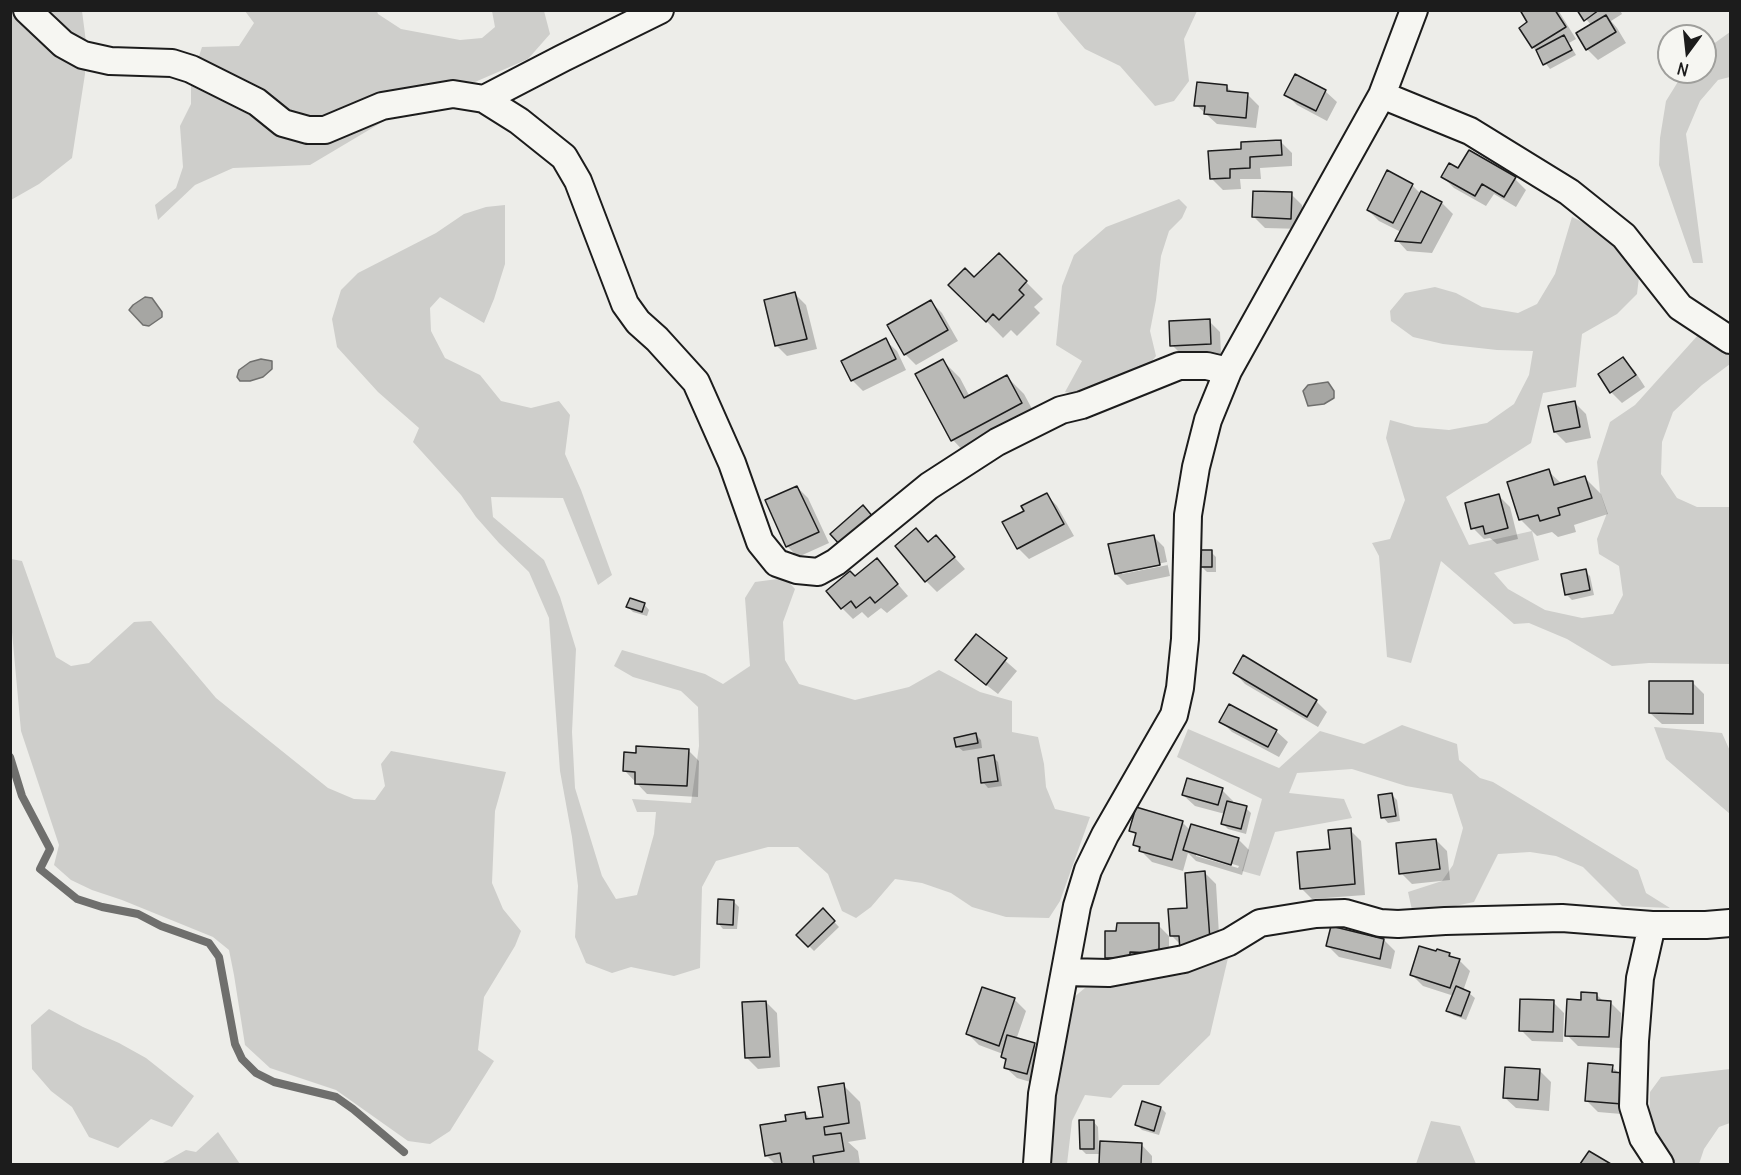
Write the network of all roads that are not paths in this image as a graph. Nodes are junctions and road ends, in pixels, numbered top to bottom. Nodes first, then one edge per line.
1 (27, 10) edge
2 (660, 10) edge
3 (1414, 10) edge
4 (1383, 95) junction
5 (484, 99) junction
6 (1731, 340) edge
7 (1228, 371) junction
8 (1731, 923) edge
9 (1652, 925) junction
10 (1065, 972) junction
11 (1037, 1164) edge
12 (1660, 1164) edge

1 - 5 street
2 - 5 street
3 - 4 street
4 - 6 street
4 - 7 street
5 - 7 street
7 - 10 street
8 - 9 street
9 - 10 street
9 - 12 street
10 - 11 street

